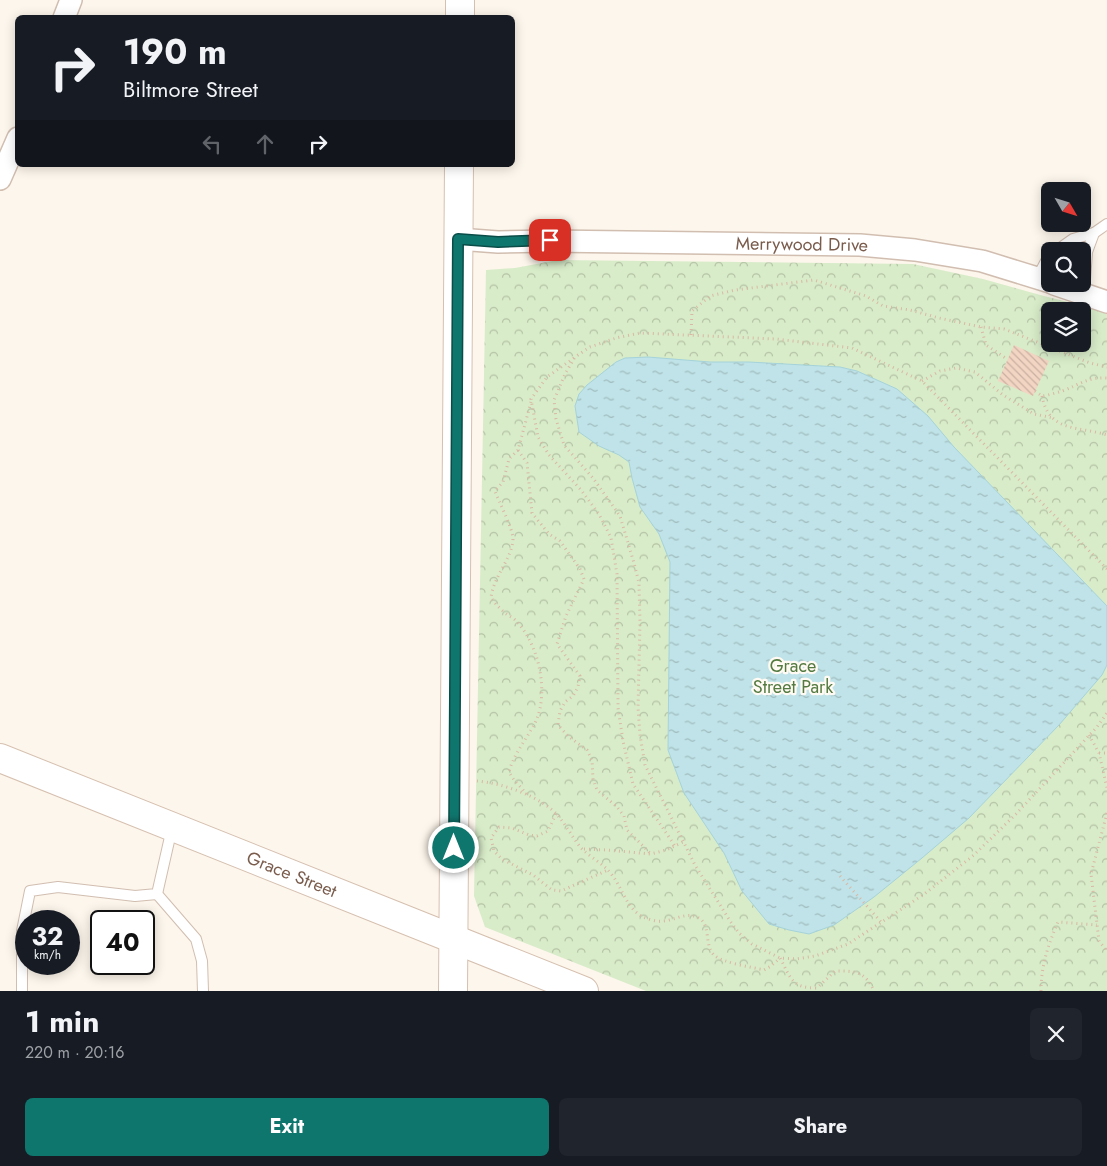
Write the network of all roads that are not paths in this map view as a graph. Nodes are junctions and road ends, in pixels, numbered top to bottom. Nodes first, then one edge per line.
1 (71, 0) edge
2 (460, 0) edge
3 (65, 15) edge
4 (460, 15) edge
5 (15, 145) edge
6 (459, 167) edge
7 (0, 179) edge
8 (1107, 224) edge
9 (1094, 232) junction
10 (458, 239) junction
11 (1068, 242) edge
12 (1041, 279) edge
13 (1078, 292) edge
14 (1084, 294) junction
15 (1107, 302) edge
16 (0, 758) edge
17 (172, 827) junction
18 (157, 894) junction
19 (454, 940) junction
20 (22, 991) edge
21 (203, 991) edge
22 (452, 991) edge
23 (584, 991) edge

1 - 3 street
2 - 4 street
5 - 7 street
6 - 10 street
8 - 9 lane
9 - 11 lane
9 - 14 lane
10 - 12 street, Merrywood Drive
10 - 19 street
13 - 14 street, Merrywood Drive
14 - 15 street, Merrywood Drive
16 - 17 street, Grace Street
17 - 18 lane
17 - 19 street, Grace Street
18 - 20 lane
18 - 21 lane
19 - 22 street
19 - 23 street, Grace Street

